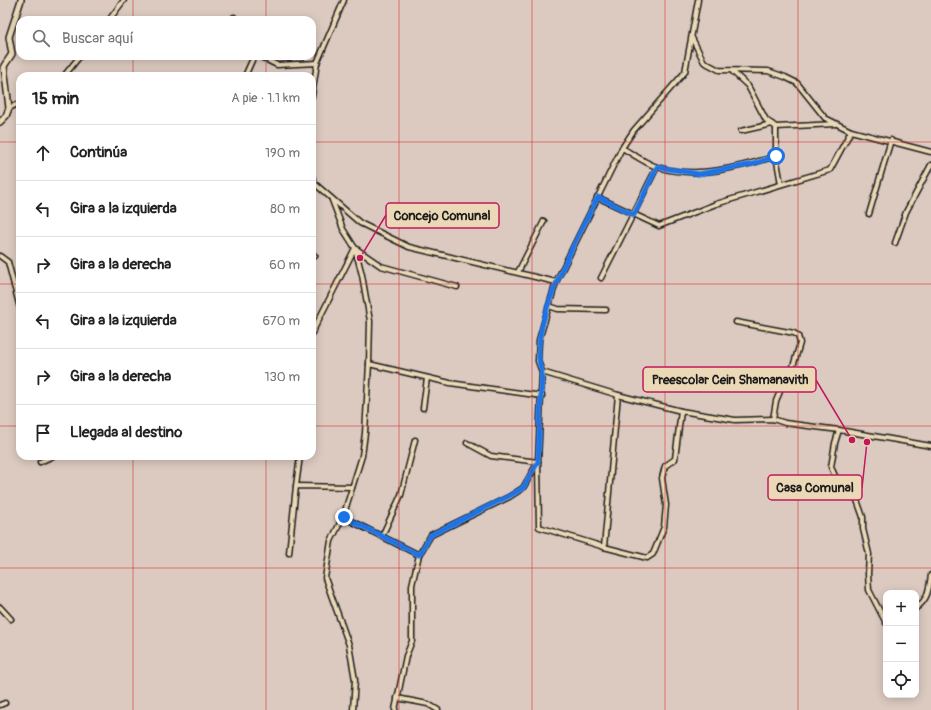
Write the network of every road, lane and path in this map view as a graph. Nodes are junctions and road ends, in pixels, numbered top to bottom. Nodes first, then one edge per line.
1 (22, 0) edge
2 (124, 0) edge
3 (344, 0) edge
4 (698, 0) edge
5 (17, 16) edge
6 (112, 16) edge
7 (16, 18) edge
8 (692, 38) junction
9 (77, 60) edge
10 (252, 60) edge
11 (267, 60) edge
12 (317, 63) junction
13 (67, 72) edge
14 (247, 72) edge
15 (316, 72) edge
16 (732, 72) junction
17 (16, 105) edge
18 (9, 108) junction
19 (0, 122) edge
20 (838, 124) junction
21 (774, 126) junction
22 (741, 131) dead end
23 (851, 131) junction
24 (891, 140) junction
25 (622, 148) junction
26 (931, 152) edge
27 (776, 156) junction
28 (931, 165) edge
29 (657, 167) junction
30 (781, 184) junction
31 (316, 186) edge
32 (598, 197) junction
33 (331, 198) junction
34 (869, 214) dead end
35 (634, 215) junction
36 (544, 221) dead end
37 (896, 243) dead end
38 (355, 248) junction
39 (0, 256) edge
40 (518, 272) junction
41 (601, 278) dead end
42 (556, 282) junction
43 (14, 286) joint
44 (457, 287) dead end
45 (16, 293) edge
46 (549, 306) junction
47 (606, 310) dead end
48 (736, 322) dead end
49 (316, 324) edge
50 (369, 364) junction
51 (542, 372) junction
52 (427, 378) junction
53 (618, 395) junction
54 (542, 396) junction
55 (423, 408) dead end
56 (681, 411) junction
57 (773, 419) junction
58 (839, 430) junction
59 (415, 440) dead end
60 (467, 443) dead end
61 (931, 446) edge
62 (44, 460) edge
63 (299, 460) edge
64 (40, 462) dead end
65 (538, 462) junction
66 (296, 486) junction
67 (352, 488) junction
68 (344, 517) junction
69 (382, 536) junction
70 (604, 547) junction
71 (289, 553) dead end
72 (419, 555) junction
73 (931, 575) edge
74 (919, 606) edge
75 (0, 607) edge
76 (883, 617) edge
77 (11, 618) dead end
78 (397, 698) junction
79 (5, 703) dead end
80 (0, 705) edge
81 (353, 710) edge
82 (395, 710) edge
83 (438, 710) edge

1 - 5 street
2 - 6 street
3 - 12 street
4 - 8 street
7 - 18 street
8 - 16 street
8 - 25 street
9 - 13 street
10 - 14 street
11 - 12 street
12 - 15 street
16 - 20 street
16 - 21 street
17 - 18 street
18 - 19 street
20 - 21 street
20 - 23 street
21 - 22 street
21 - 27 street
23 - 24 street
23 - 30 street
24 - 26 street
24 - 34 street
25 - 29 street
25 - 32 street
27 - 29 street
27 - 30 street
28 - 37 street
29 - 35 street
30 - 35 street
31 - 33 street
32 - 35 street
32 - 42 street
33 - 38 street
33 - 40 street
35 - 41 street
36 - 40 street
38 - 44 street
38 - 49 street
38 - 50 street
39 - 43 street
40 - 42 street
42 - 46 street
43 - 45 street
46 - 47 street
46 - 51 street
48 - 57 street
50 - 52 street
50 - 67 street
51 - 53 street
51 - 54 street
52 - 54 street
52 - 55 street
53 - 56 street
53 - 70 street
54 - 65 street
56 - 57 street
56 - 70 street
57 - 58 street
58 - 61 street
58 - 76 street
59 - 69 street
60 - 65 street
62 - 64 street
63 - 66 street
65 - 70 street
65 - 72 street
66 - 67 street
66 - 71 street
67 - 68 street
68 - 69 street
68 - 81 street
69 - 72 street
72 - 78 street
73 - 74 street
75 - 77 street
78 - 82 street
78 - 83 street
79 - 80 street

